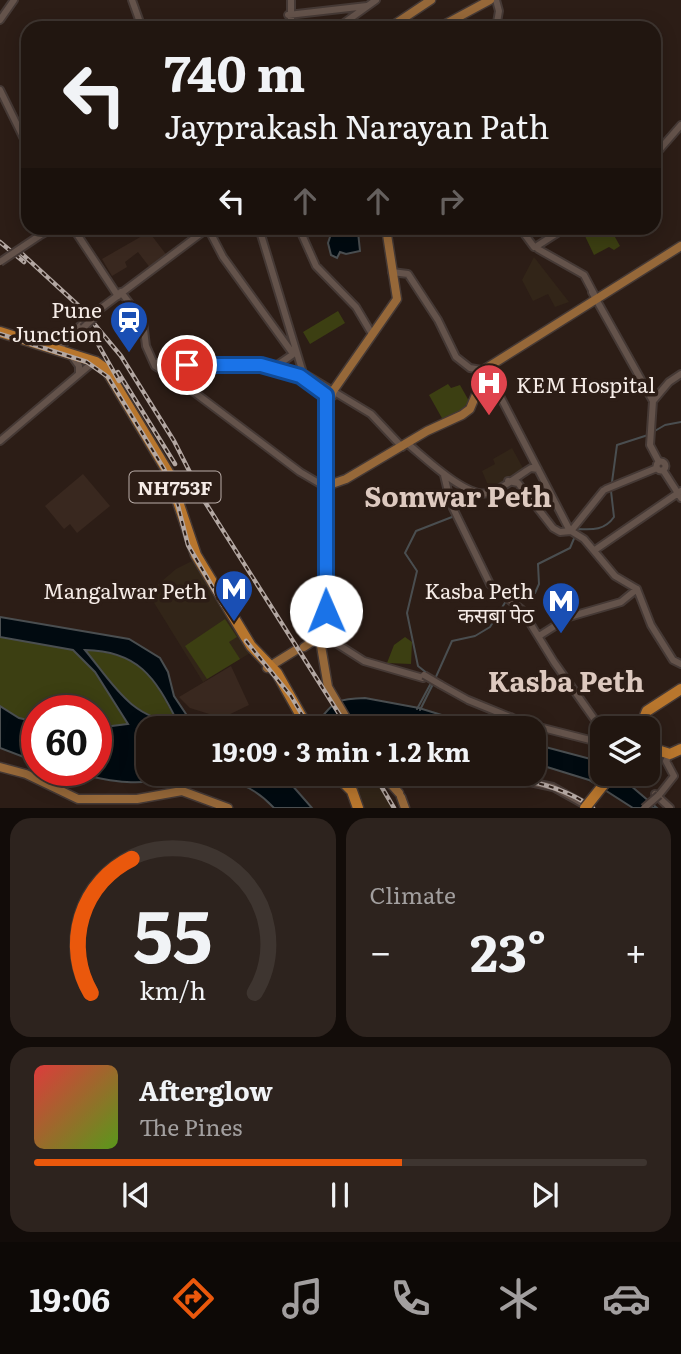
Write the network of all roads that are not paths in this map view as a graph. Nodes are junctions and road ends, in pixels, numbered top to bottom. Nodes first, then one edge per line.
1 (14, 0) edge
2 (132, 0) edge
3 (290, 0) edge
4 (376, 0) edge
5 (431, 0) edge
6 (490, 0) edge
7 (496, 0) edge
8 (357, 10) junction
9 (340, 12) junction
10 (290, 15) junction
11 (0, 20) edge
12 (140, 21) edge
13 (290, 21) edge
14 (343, 21) edge
15 (349, 21) edge
16 (400, 21) edge
17 (451, 21) edge
18 (497, 21) edge
19 (0, 90) edge
20 (679, 129) edge
21 (21, 133) edge
22 (661, 148) edge
23 (37, 235) edge
24 (78, 235) edge
25 (200, 235) edge
26 (200, 235) edge
27 (211, 235) edge
28 (261, 235) edge
29 (302, 235) edge
30 (386, 235) edge
31 (526, 235) edge
32 (554, 235) edge
33 (536, 247) junction
34 (681, 248) edge
35 (0, 260) edge
36 (394, 273) junction
37 (120, 293) junction
38 (595, 298) junction
39 (0, 334) edge
40 (371, 334) junction
41 (286, 337) junction
42 (58, 352) junction
43 (292, 355) junction
44 (74, 359) junction
45 (91, 364) junction
46 (273, 368) junction
47 (170, 370) junction
48 (478, 372) junction
49 (79, 374) junction
50 (681, 374) edge
51 (302, 375) junction
52 (332, 394) junction
53 (653, 401) junction
54 (0, 441) edge
55 (405, 446) junction
56 (534, 466) junction
57 (659, 469) junction
58 (444, 475) junction
59 (519, 475) junction
60 (508, 481) junction
61 (518, 483) junction
62 (325, 486) junction
63 (680, 494) edge
64 (573, 533) junction
65 (594, 550) junction
66 (637, 589) junction
67 (627, 597) junction
68 (640, 598) junction
69 (222, 601) junction
70 (321, 636) junction
71 (539, 636) junction
72 (335, 643) junction
73 (681, 664) edge
74 (273, 669) junction
75 (681, 689) edge
76 (294, 707) junction
77 (299, 716) edge
78 (344, 716) edge
79 (498, 716) edge
80 (593, 716) edge
81 (645, 716) edge
82 (546, 730) edge
83 (546, 732) edge
84 (584, 738) junction
85 (590, 740) edge
86 (681, 749) edge
87 (660, 751) edge
88 (670, 754) junction
89 (0, 767) edge
90 (546, 782) edge
91 (346, 786) edge
92 (392, 786) edge
93 (544, 786) edge
94 (600, 786) edge
95 (662, 794) junction
96 (584, 802) edge
97 (231, 808) edge
98 (356, 808) edge
99 (405, 808) edge
100 (577, 808) edge
101 (591, 808) edge
102 (597, 808) edge
103 (646, 808) edge
104 (670, 808) edge

1 - 11 main road
2 - 12 main road
3 - 10 main road
4 - 8 main road
5 - 16 main road
6 - 17 main road
7 - 18 main road
8 - 9 main road
8 - 15 main road
9 - 10 main road
9 - 14 main road
10 - 13 main road
19 - 21 main road
20 - 22 main road
23 - 35 main road, bridge
24 - 37 main road
25 - 37 main road
26 - 37 main road
27 - 41 main road
28 - 41 main road
29 - 40 main road
30 - 36 main road
31 - 33 main road
32 - 33 main road
33 - 38 main road
34 - 38 main road
36 - 40 main road
36 - 48 main road
37 - 42 main road, bridge
37 - 47 main road
38 - 48 main road
38 - 53 main road
39 - 42 highway, NH753F
40 - 52 main road
41 - 43 main road
41 - 51 main road
42 - 44 highway, NH753F
42 - 69 highway, NH753F
43 - 46 main road
43 - 51 main road
44 - 45 highway, NH753F
44 - 49 main road
45 - 49 main road
45 - 69 highway, NH753F
46 - 47 main road
46 - 51 main road
47 - 62 main road
48 - 55 main road
48 - 56 main road
49 - 54 main road
50 - 53 main road
51 - 52 main road
52 - 55 main road
52 - 62 main road
52 - 62 main road
53 - 57 main road
55 - 58 main road
55 - 62 main road
56 - 59 main road
56 - 64 main road
57 - 63 main road
57 - 64 main road
58 - 60 main road
58 - 71 main road
59 - 60 main road
59 - 61 main road
60 - 61 main road
61 - 64 main road
62 - 70 main road
63 - 65 main road
64 - 65 main road
65 - 66 main road
66 - 67 main road
66 - 68 main road
67 - 68 main road
67 - 71 main road
68 - 73 main road
69 - 74 highway, NH753F
70 - 72 main road
70 - 72 main road
70 - 72 main road
70 - 74 main road
70 - 78 main road
71 - 80 main road
72 - 79 main road, bridge
74 - 76 highway, NH753F
74 - 76 highway, NH753F
75 - 81 highway
76 - 77 highway, NH753F
82 - 84 main road
83 - 84 main road
84 - 85 main road
86 - 88 highway
87 - 88 highway
88 - 95 main road
89 - 97 main road
90 - 96 main road
91 - 98 highway
92 - 99 main road
93 - 96 main road
94 - 96 highway, bridge
95 - 103 main road, bridge
95 - 104 main road
96 - 100 main road
96 - 101 main road
96 - 102 main road

